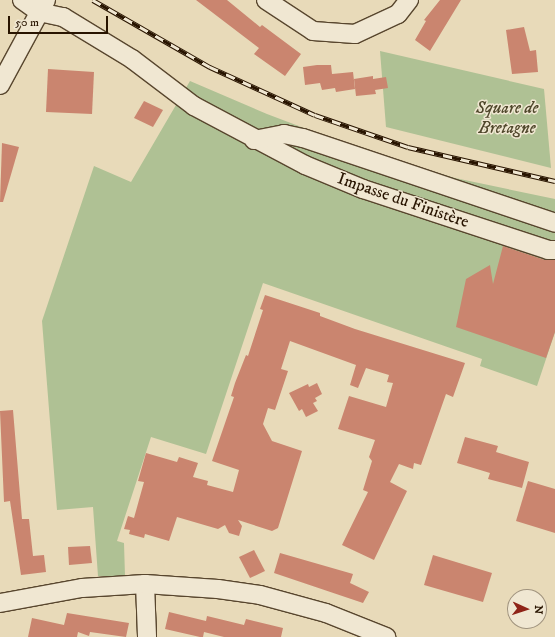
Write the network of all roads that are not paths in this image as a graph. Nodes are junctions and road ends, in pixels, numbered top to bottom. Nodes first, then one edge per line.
1 (22, 0) edge
2 (266, 0) edge
3 (409, 0) edge
4 (43, 6) edge
5 (0, 85) edge
6 (254, 140) junction
7 (555, 223) edge
8 (555, 250) edge
9 (145, 584) junction
10 (0, 603) edge
11 (147, 637) edge
12 (386, 637) edge

1 - 4 street, Impasse du Finistère
2 - 3 street
4 - 5 street
4 - 6 street, Impasse du Finistère
6 - 7 street, Impasse du Finistère
6 - 8 street, Impasse du Finistère
9 - 10 street
9 - 11 street
9 - 12 street

